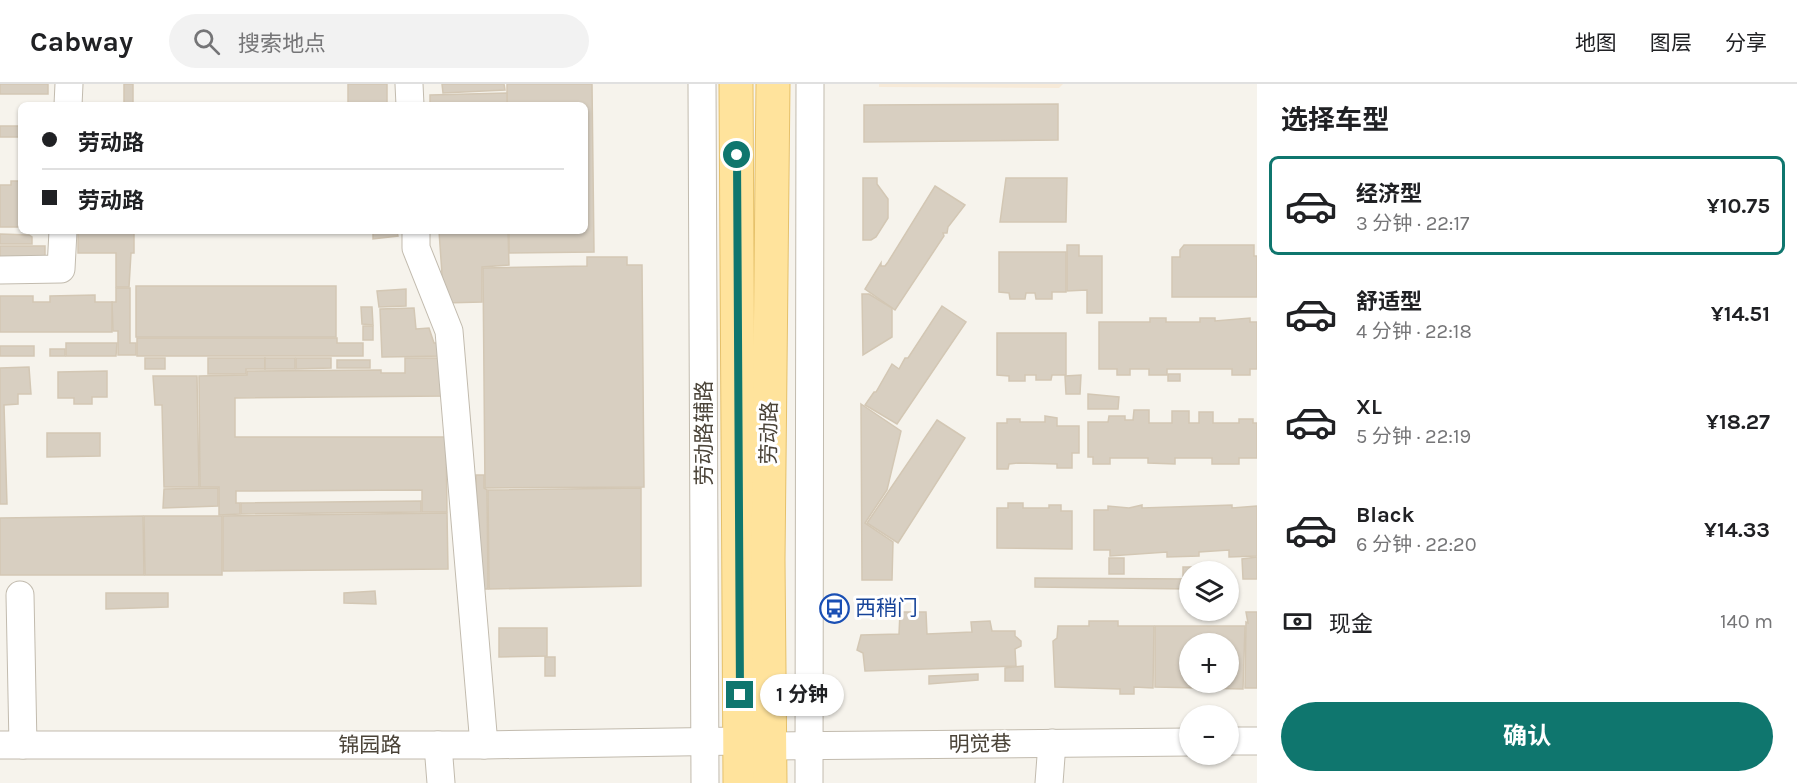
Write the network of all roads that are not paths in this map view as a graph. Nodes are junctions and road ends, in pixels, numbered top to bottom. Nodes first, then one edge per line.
1 (69, 84) edge
2 (409, 84) edge
3 (702, 84) edge
4 (736, 84) edge
5 (773, 84) edge
6 (810, 84) edge
7 (68, 102) edge
8 (410, 102) edge
9 (63, 234) edge
10 (416, 234) edge
11 (0, 270) edge
12 (20, 595) dead end
13 (705, 741) junction
14 (1239, 741) edge
15 (1257, 741) edge
16 (1179, 742) edge
17 (1052, 743) junction
18 (755, 744) junction
19 (11, 745) edge
20 (438, 745) junction
21 (484, 745) junction
22 (808, 746) junction
23 (441, 783) edge
24 (705, 783) edge
25 (740, 783) edge
26 (770, 783) edge
27 (808, 783) edge
28 (1049, 783) edge

1 - 7 street
2 - 8 street
3 - 13 street, 劳动路辅路
4 - 18 main road, 劳动路
5 - 18 main road, 劳动路
6 - 22 street
9 - 11 street
10 - 21 street
12 - 19 street
13 - 18 street, 锦园路
13 - 21 street, 锦园路
13 - 24 street, 劳动路辅路
14 - 15 street
16 - 17 street, 明觉巷
17 - 22 street, 明觉巷
17 - 28 street
18 - 22 street, 明觉巷
18 - 25 main road, 劳动路
18 - 26 main road, 劳动路
19 - 20 street, 锦园路
20 - 21 street, 锦园路
20 - 23 street
22 - 27 street

